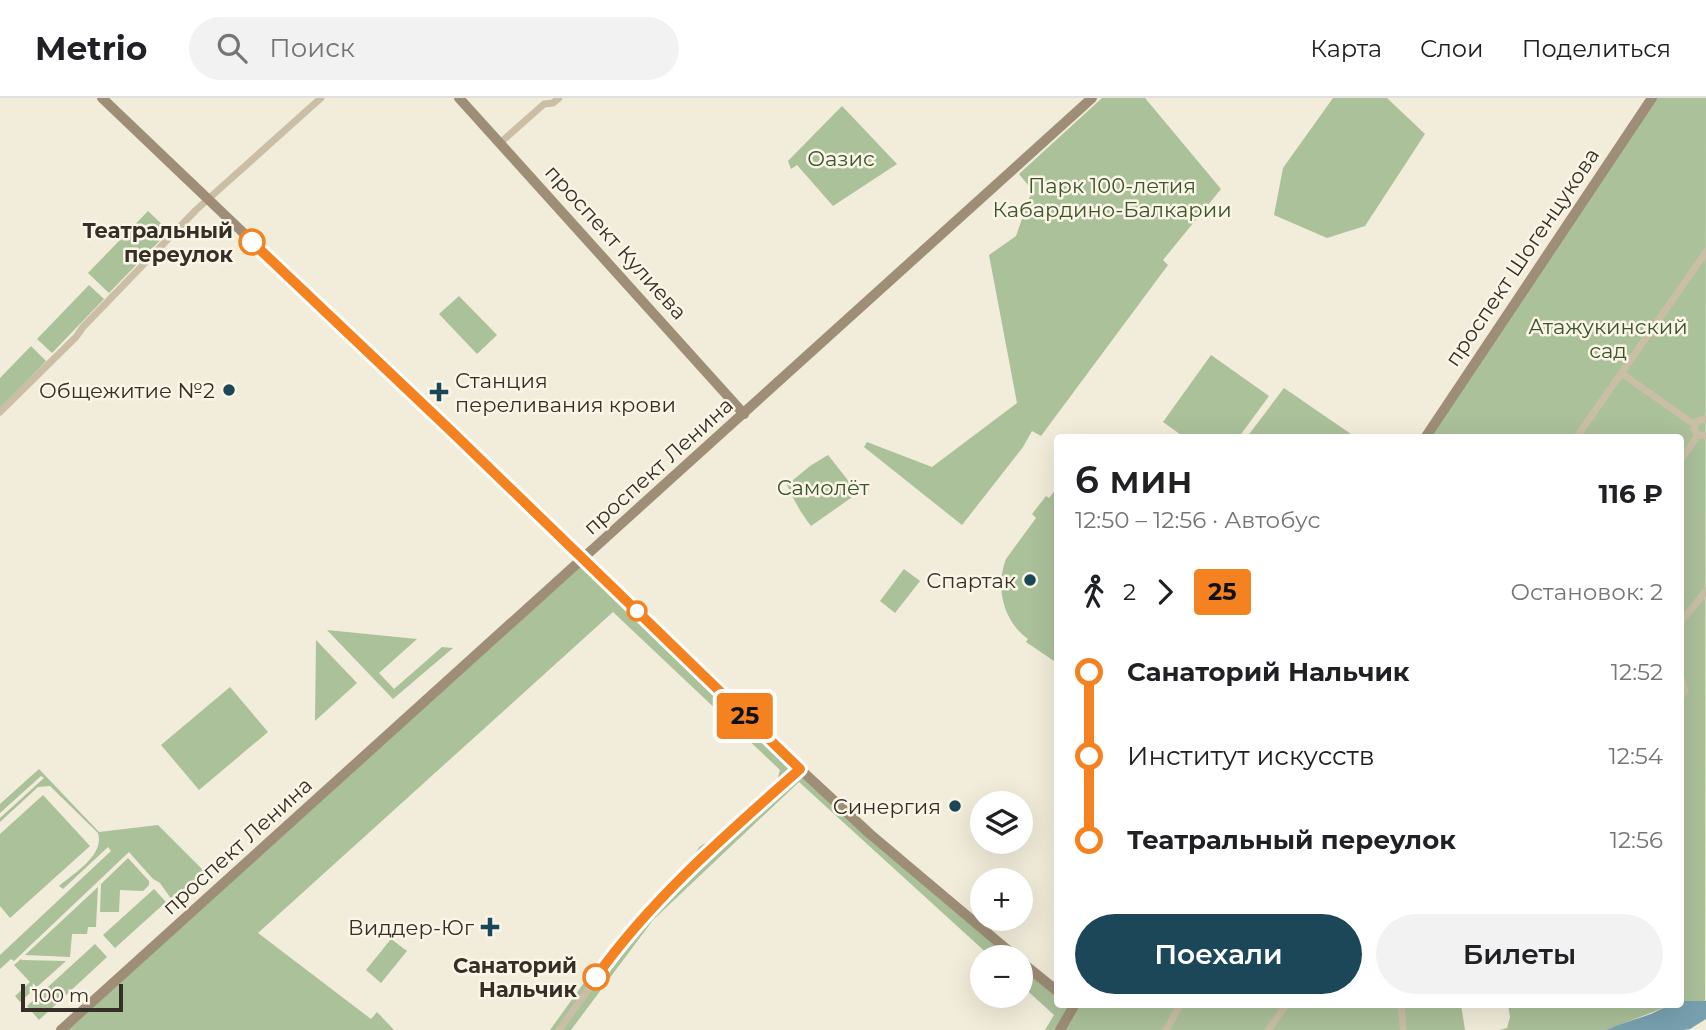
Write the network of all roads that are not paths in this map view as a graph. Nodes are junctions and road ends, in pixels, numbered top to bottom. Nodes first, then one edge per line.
1 (102, 98) edge
2 (321, 98) edge
3 (459, 98) edge
4 (559, 98) edge
5 (1092, 98) edge
6 (1652, 98) edge
7 (500, 143) junction
8 (208, 200) junction
9 (1705, 242) edge
10 (1706, 251) edge
11 (1620, 373) junction
12 (0, 412) edge
13 (744, 414) junction
14 (1706, 418) edge
15 (1695, 425) junction
16 (1427, 434) edge
17 (1579, 434) edge
18 (1702, 435) edge
19 (1684, 456) edge
20 (583, 559) junction
21 (1706, 591) edge
22 (1684, 617) edge
23 (800, 769) junction
24 (1002, 945) edge
25 (1033, 972) edge
26 (1054, 989) edge
27 (1073, 1008) edge
28 (1179, 1008) edge
29 (1284, 1008) edge
30 (1401, 1008) edge
31 (1403, 1027) dead end
32 (61, 1030) edge
33 (559, 1030) edge
34 (1060, 1030) edge
35 (1166, 1030) edge
36 (1268, 1030) edge

1 - 8 main road
2 - 8 street
3 - 7 main road, проспект Кулиева
4 - 7 street
5 - 13 main road, проспект Ленина
6 - 16 main road, проспект Шогенцукова
7 - 13 main road, проспект Кулиева
8 - 12 street
8 - 20 main road
9 - 10 street
10 - 11 street
11 - 15 street
11 - 17 street
13 - 20 main road, проспект Ленина
14 - 15 street
15 - 18 street
18 - 19 street
20 - 23 main road
20 - 32 main road, проспект Ленина
21 - 22 street
23 - 24 main road
23 - 33 street
25 - 26 main road
27 - 34 main road
28 - 35 street
29 - 36 street
30 - 31 street

